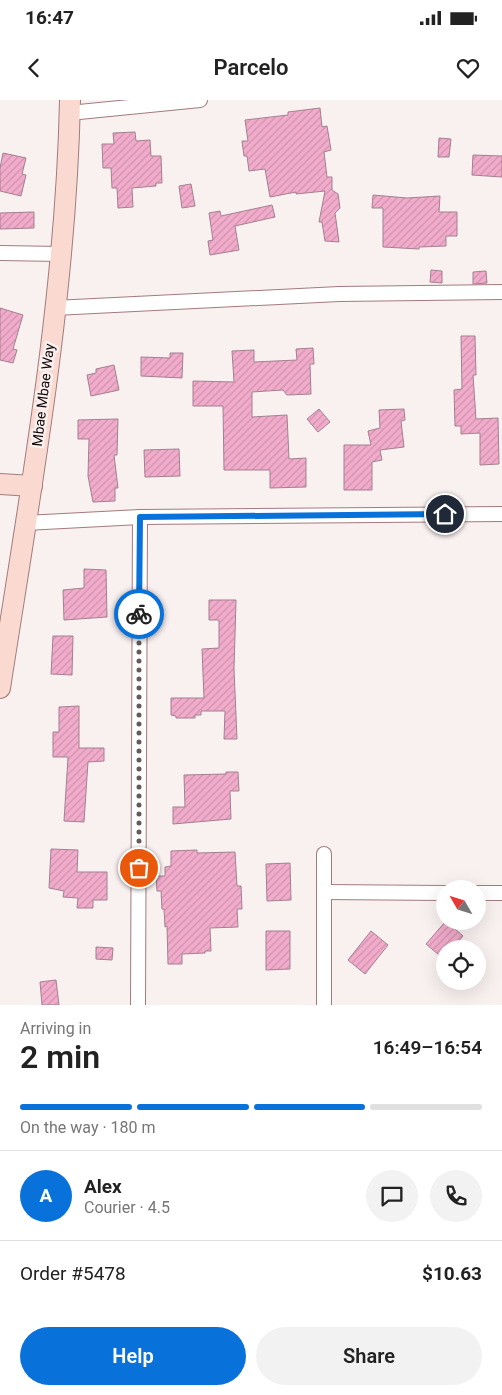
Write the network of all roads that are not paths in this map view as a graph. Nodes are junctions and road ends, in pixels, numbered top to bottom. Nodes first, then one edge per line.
1 (200, 100) edge
2 (70, 107) edge
3 (0, 253) edge
4 (60, 254) junction
5 (502, 292) edge
6 (54, 308) junction
7 (0, 484) edge
8 (32, 486) junction
9 (502, 514) edge
10 (140, 517) junction
11 (25, 523) junction
12 (0, 688) edge
13 (324, 854) dead end
14 (324, 892) junction
15 (436, 893) edge
16 (486, 893) edge
17 (502, 893) edge
18 (138, 1005) edge
19 (324, 1005) edge

1 - 2 street
2 - 4 street, Mbae Mbae Way
3 - 4 street
4 - 6 street, Mbae Mbae Way
5 - 6 street
6 - 8 street, Mbae Mbae Way
7 - 8 street
8 - 11 street, Mbae Mbae Way
9 - 10 street
10 - 11 street
10 - 18 street
11 - 12 street, Mbae Mbae Way
13 - 14 street
14 - 15 street
14 - 19 street
16 - 17 street

